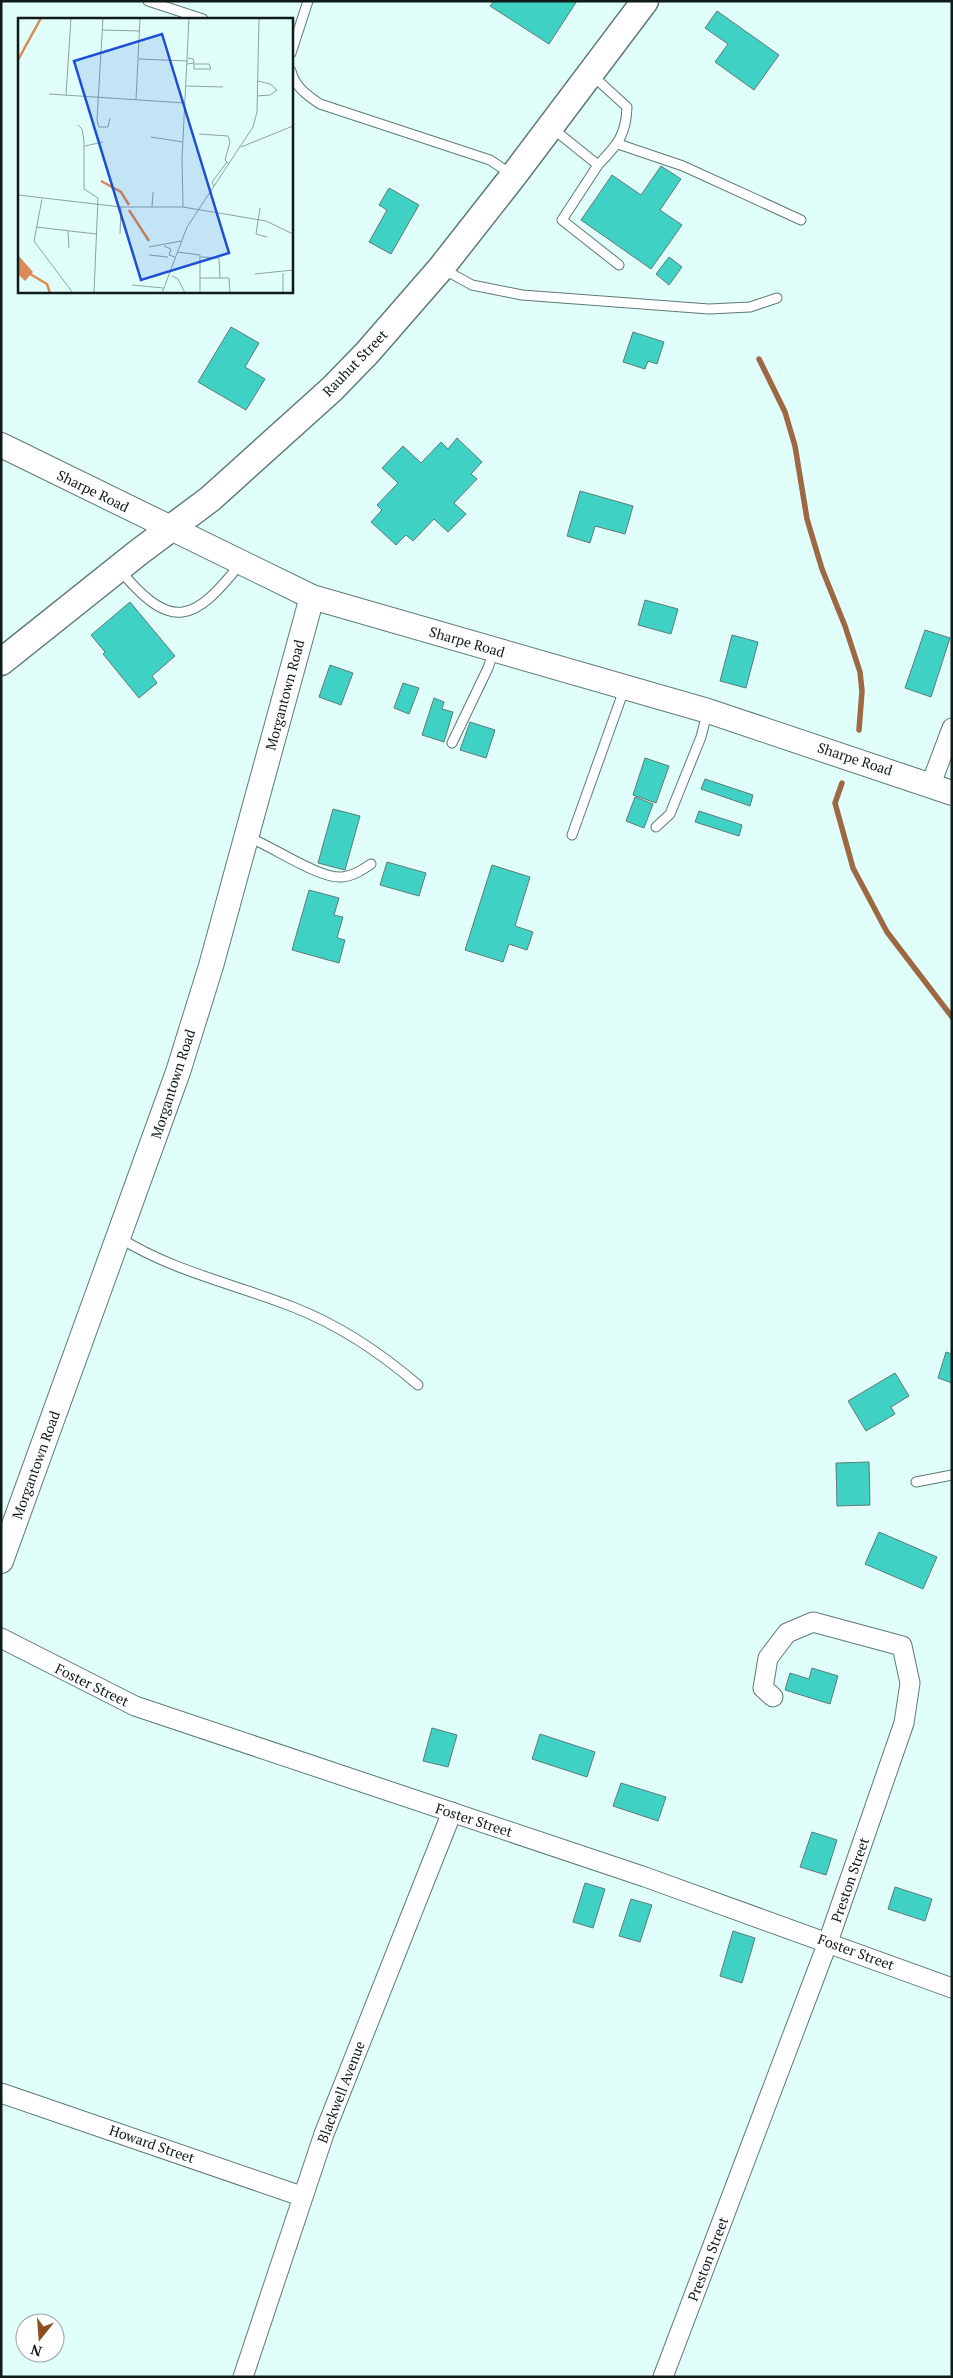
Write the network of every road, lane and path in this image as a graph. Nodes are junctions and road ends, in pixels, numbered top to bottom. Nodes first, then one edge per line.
1 (148, 1) edge
2 (308, 1) edge
3 (645, 1) edge
4 (200, 18) edge
5 (292, 48) edge
6 (292, 74) edge
7 (590, 74) junction
8 (550, 127) junction
9 (618, 144) junction
10 (598, 165) junction
11 (514, 176) junction
12 (801, 220) dead end
13 (619, 265) dead end
14 (441, 268) junction
15 (777, 298) dead end
16 (1, 445) edge
17 (170, 529) junction
18 (241, 563) junction
19 (119, 568) junction
20 (312, 597) junction
21 (494, 650) junction
22 (1, 662) edge
23 (625, 687) junction
24 (708, 711) junction
25 (952, 728) edge
26 (452, 743) dead end
27 (941, 788) edge
28 (656, 827) dead end
29 (246, 836) junction
30 (572, 836) dead end
31 (371, 864) dead end
32 (120, 1237) junction
33 (418, 1385) dead end
34 (952, 1475) edge
35 (916, 1482) dead end
36 (1, 1561) edge
37 (1, 1638) edge
38 (774, 1698) dead end
39 (452, 1812) junction
40 (828, 1942) junction
41 (952, 1988) edge
42 (1, 2093) edge
43 (302, 2196) junction
44 (243, 2377) edge
45 (663, 2377) edge

1 - 4 lane
2 - 5 lane
3 - 7 main road, Rauhut Street
6 - 11 lane
7 - 8 main road, Rauhut Street
7 - 9 lane
8 - 10 lane
8 - 11 main road, Rauhut Street
9 - 10 lane
9 - 12 lane
10 - 13 lane
11 - 14 main road, Rauhut Street
14 - 15 lane
14 - 17 main road, Rauhut Street
16 - 17 street, Sharpe Road
17 - 18 street, Sharpe Road
17 - 19 main road, Rauhut Street
18 - 19 lane
18 - 20 street, Sharpe Road
19 - 22 main road, Rauhut Street
20 - 21 street, Sharpe Road
20 - 29 street, Morgantown Road
21 - 23 street, Sharpe Road
21 - 26 lane
23 - 24 street, Sharpe Road
23 - 30 lane
24 - 27 street, Sharpe Road
24 - 28 lane
25 - 27 street
29 - 31 lane
29 - 32 street, Morgantown Road
32 - 33 lane
32 - 36 street, Morgantown Road
34 - 35 lane
37 - 39 street, Foster Street
38 - 40 street, Preston Street
39 - 40 street, Foster Street
39 - 43 street, Blackwell Avenue
40 - 41 street, Foster Street
40 - 45 street, Preston Street
42 - 43 street, Howard Street
43 - 44 street, Blackwell Avenue

